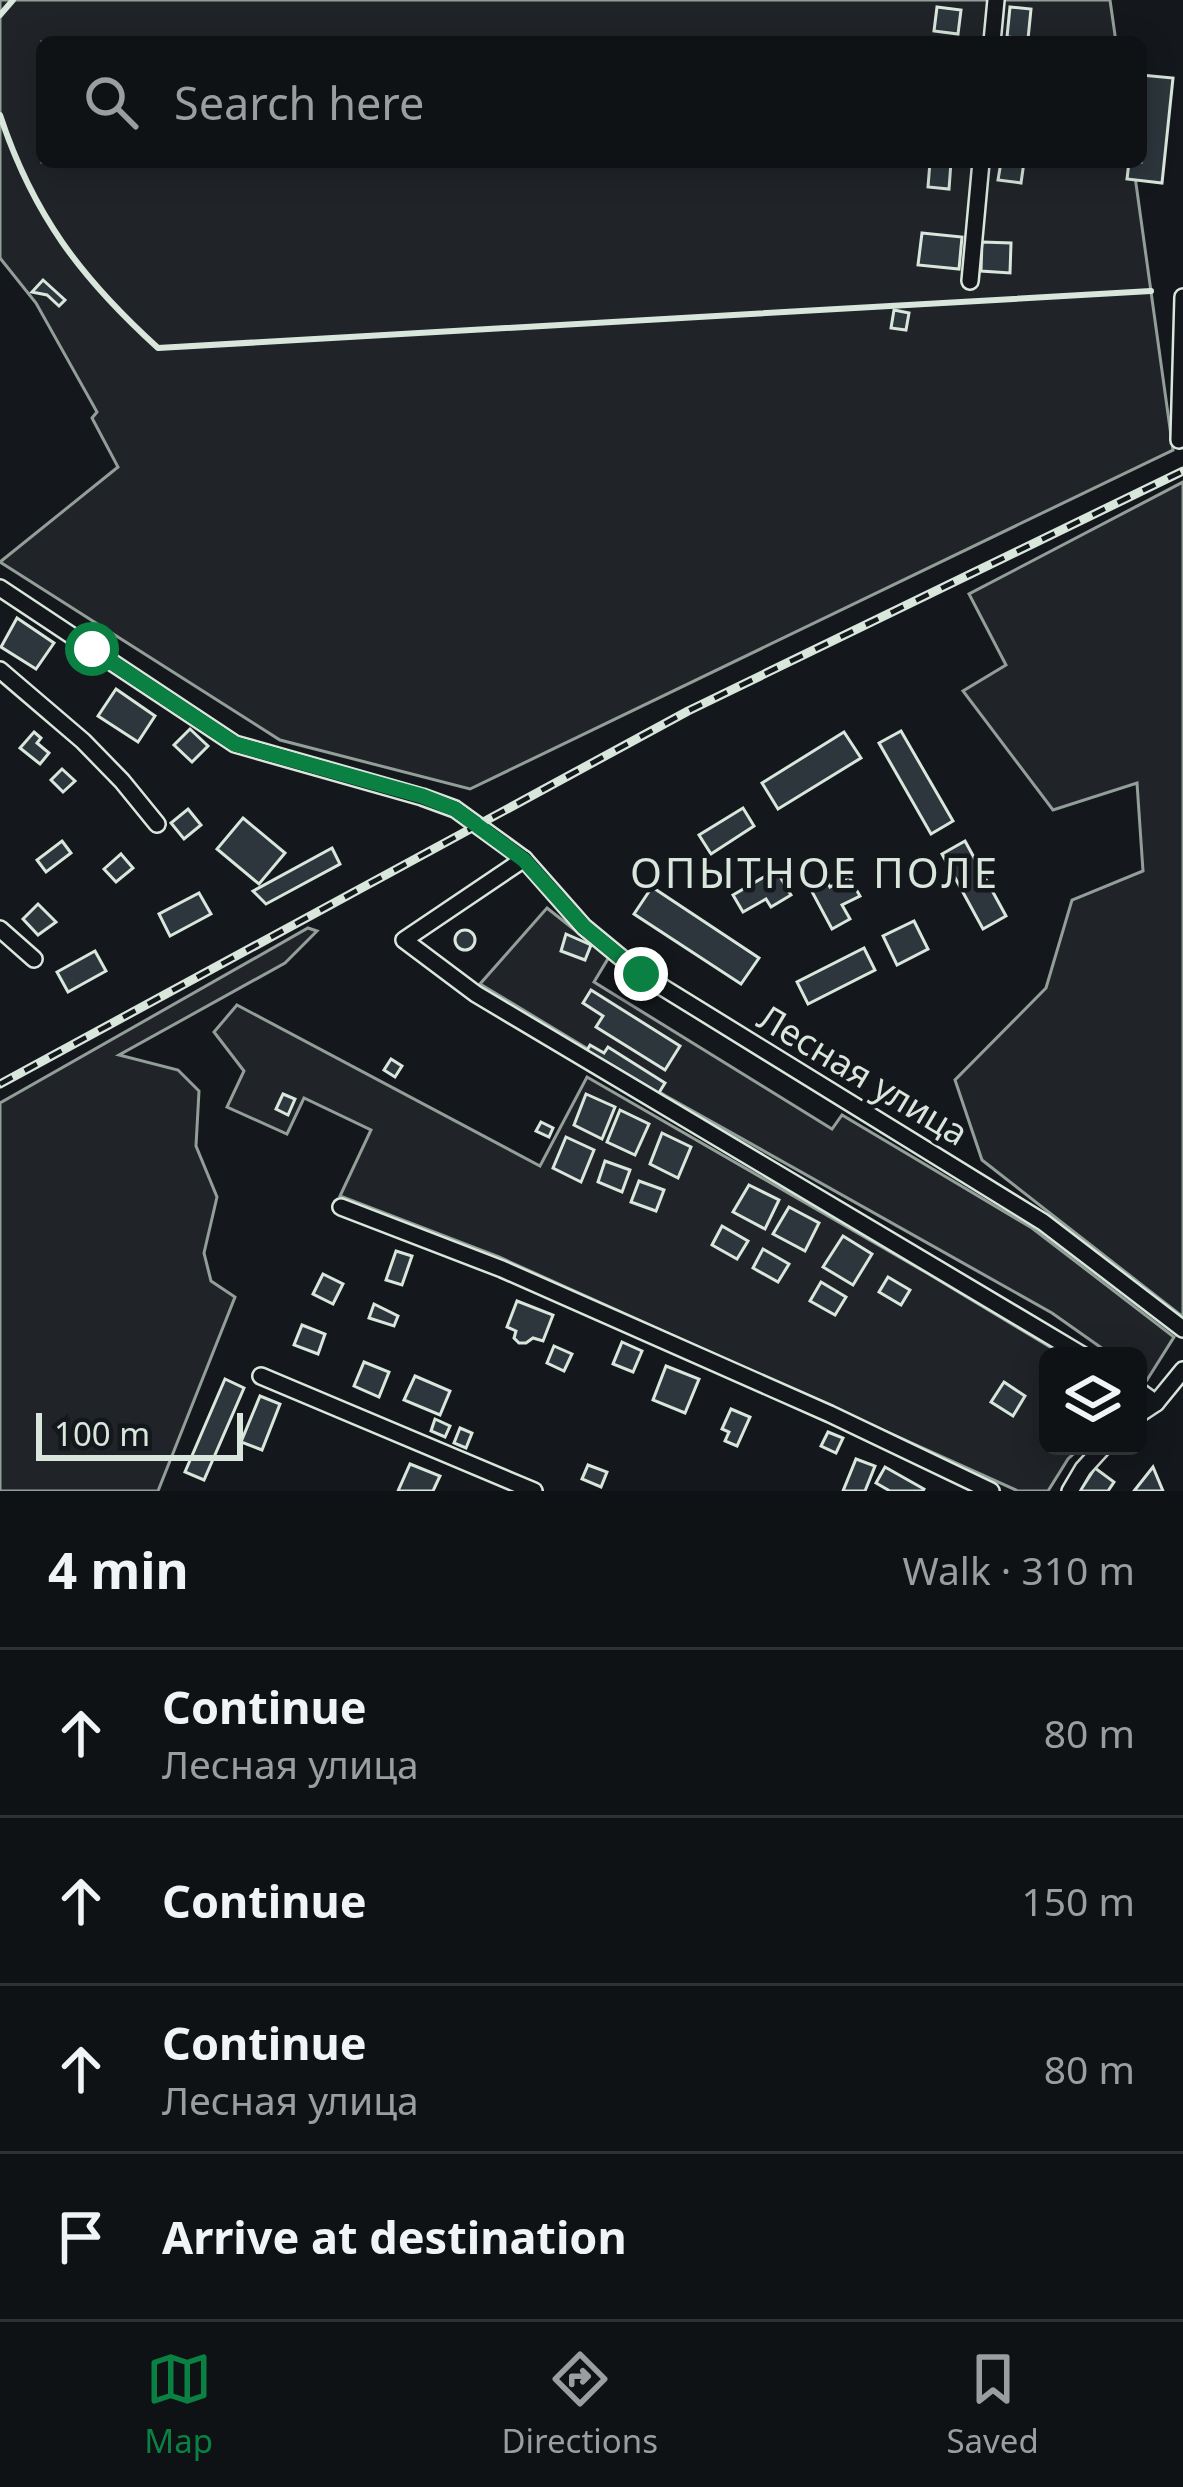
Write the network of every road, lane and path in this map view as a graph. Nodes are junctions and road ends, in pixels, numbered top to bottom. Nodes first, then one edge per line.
1 (996, 0) edge
2 (993, 36) edge
3 (980, 168) edge
4 (970, 281) dead end
5 (1183, 297) edge
6 (1178, 440) dead end
7 (0, 588) edge
8 (0, 670) edge
9 (157, 824) dead end
10 (524, 860) junction
11 (0, 929) edge
12 (34, 959) dead end
13 (341, 1207) dead end
14 (1183, 1329) edge
15 (1069, 1347) edge
16 (1183, 1370) edge
17 (261, 1376) dead end
18 (1147, 1396) edge
19 (1156, 1403) junction
20 (1147, 1409) edge
21 (1096, 1455) edge
22 (534, 1491) edge
23 (991, 1491) edge
24 (1070, 1491) edge

1 - 2 street
3 - 4 street
5 - 6 street
7 - 10 street, Лесная улица
8 - 9 street
10 - 14 street, Лесная улица
10 - 15 street
11 - 12 street
13 - 23 street
16 - 19 street
17 - 22 street
18 - 19 street
19 - 20 street
21 - 24 street

